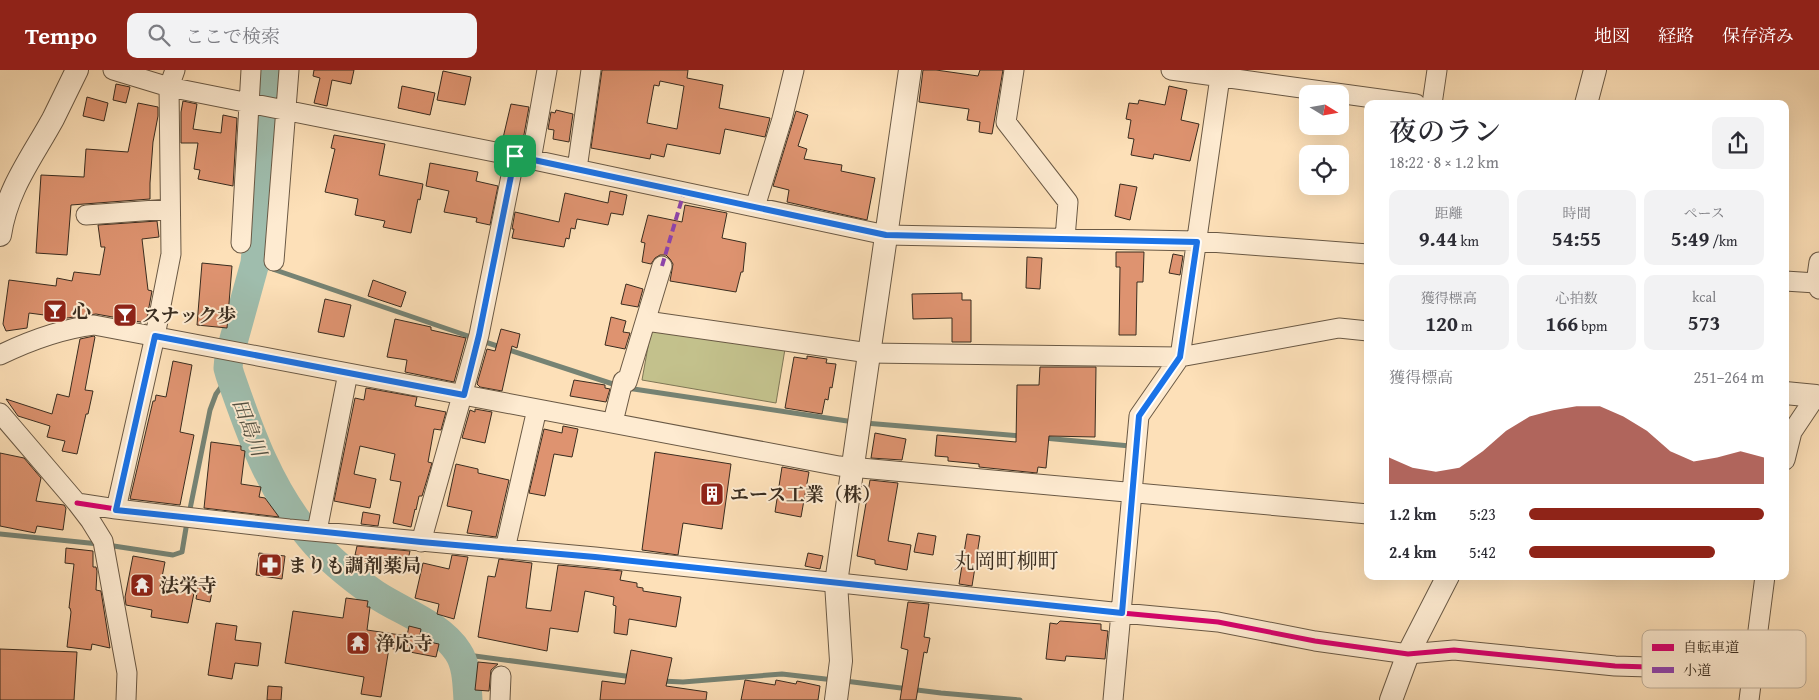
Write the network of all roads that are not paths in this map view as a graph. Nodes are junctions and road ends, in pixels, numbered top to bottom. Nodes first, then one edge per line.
1 (77, 70) edge
2 (113, 70) edge
3 (251, 70) edge
4 (289, 70) edge
5 (546, 70) edge
6 (591, 70) edge
7 (794, 70) edge
8 (910, 70) edge
9 (1014, 70) edge
10 (1171, 70) edge
11 (1437, 70) edge
12 (1595, 70) edge
13 (1221, 74) edge
14 (172, 78) edge
15 (1390, 100) edge
16 (1433, 100) edge
17 (1587, 100) edge
18 (249, 102) junction
19 (286, 110) junction
20 (523, 158) junction
21 (577, 169) junction
22 (755, 207) junction
23 (170, 209) junction
24 (86, 215) dead end
25 (0, 235) edge
26 (886, 235) junction
27 (1065, 238) junction
28 (1197, 242) junction
29 (241, 243) dead end
30 (1364, 254) edge
31 (274, 261) dead end
32 (1819, 262) edge
33 (662, 266) dead end
34 (1789, 281) edge
35 (1818, 284) edge
36 (646, 321) junction
37 (1364, 331) edge
38 (155, 336) junction
39 (869, 353) junction
40 (0, 355) edge
41 (1180, 357) junction
42 (348, 373) junction
43 (1789, 393) edge
44 (464, 395) junction
45 (1818, 396) edge
46 (537, 408) junction
47 (0, 413) edge
48 (612, 422) junction
49 (1789, 444) edge
50 (852, 466) junction
51 (1133, 492) junction
52 (77, 502) junction
53 (116, 510) junction
54 (1364, 514) edge
55 (316, 531) junction
56 (421, 542) junction
57 (505, 549) junction
58 (1446, 580) edge
59 (1764, 580) edge
60 (836, 583) junction
61 (1122, 613) junction
62 (1758, 630) edge
63 (1408, 654) junction
64 (1642, 667) edge
65 (501, 676) dead end
66 (126, 700) edge
67 (500, 700) edge
68 (836, 700) edge
69 (1113, 700) edge
70 (1391, 700) edge

1 - 25 street
2 - 14 street
3 - 18 street
4 - 19 street
5 - 20 street
6 - 21 street
7 - 22 street
8 - 26 street
9 - 27 street
10 - 13 street
11 - 16 street
12 - 17 street
13 - 15 street
13 - 28 street
14 - 18 street
14 - 23 street
18 - 19 street
18 - 29 street
19 - 20 street
19 - 31 street
20 - 21 street
20 - 44 street
21 - 22 street
22 - 26 street
23 - 24 street
23 - 38 street
26 - 27 street
26 - 39 street
27 - 28 street
28 - 30 street
28 - 41 street
32 - 35 street
33 - 36 street
34 - 35 street
36 - 39 street
36 - 48 street
37 - 41 street
38 - 40 street
38 - 42 street
38 - 53 street
39 - 41 street
39 - 50 street
41 - 51 street
42 - 44 street
42 - 55 street
43 - 45 street
44 - 46 street
44 - 56 street
45 - 49 street
46 - 48 street
46 - 57 street
47 - 52 street
48 - 50 street
50 - 51 street
50 - 60 street
51 - 54 street
51 - 61 street
52 - 53 street
52 - 66 street
53 - 55 street
55 - 56 street
56 - 57 street
57 - 60 street
58 - 63 street
59 - 62 street
60 - 61 street
60 - 68 street
61 - 63 street
61 - 69 street
63 - 64 street
63 - 70 street
65 - 67 street

